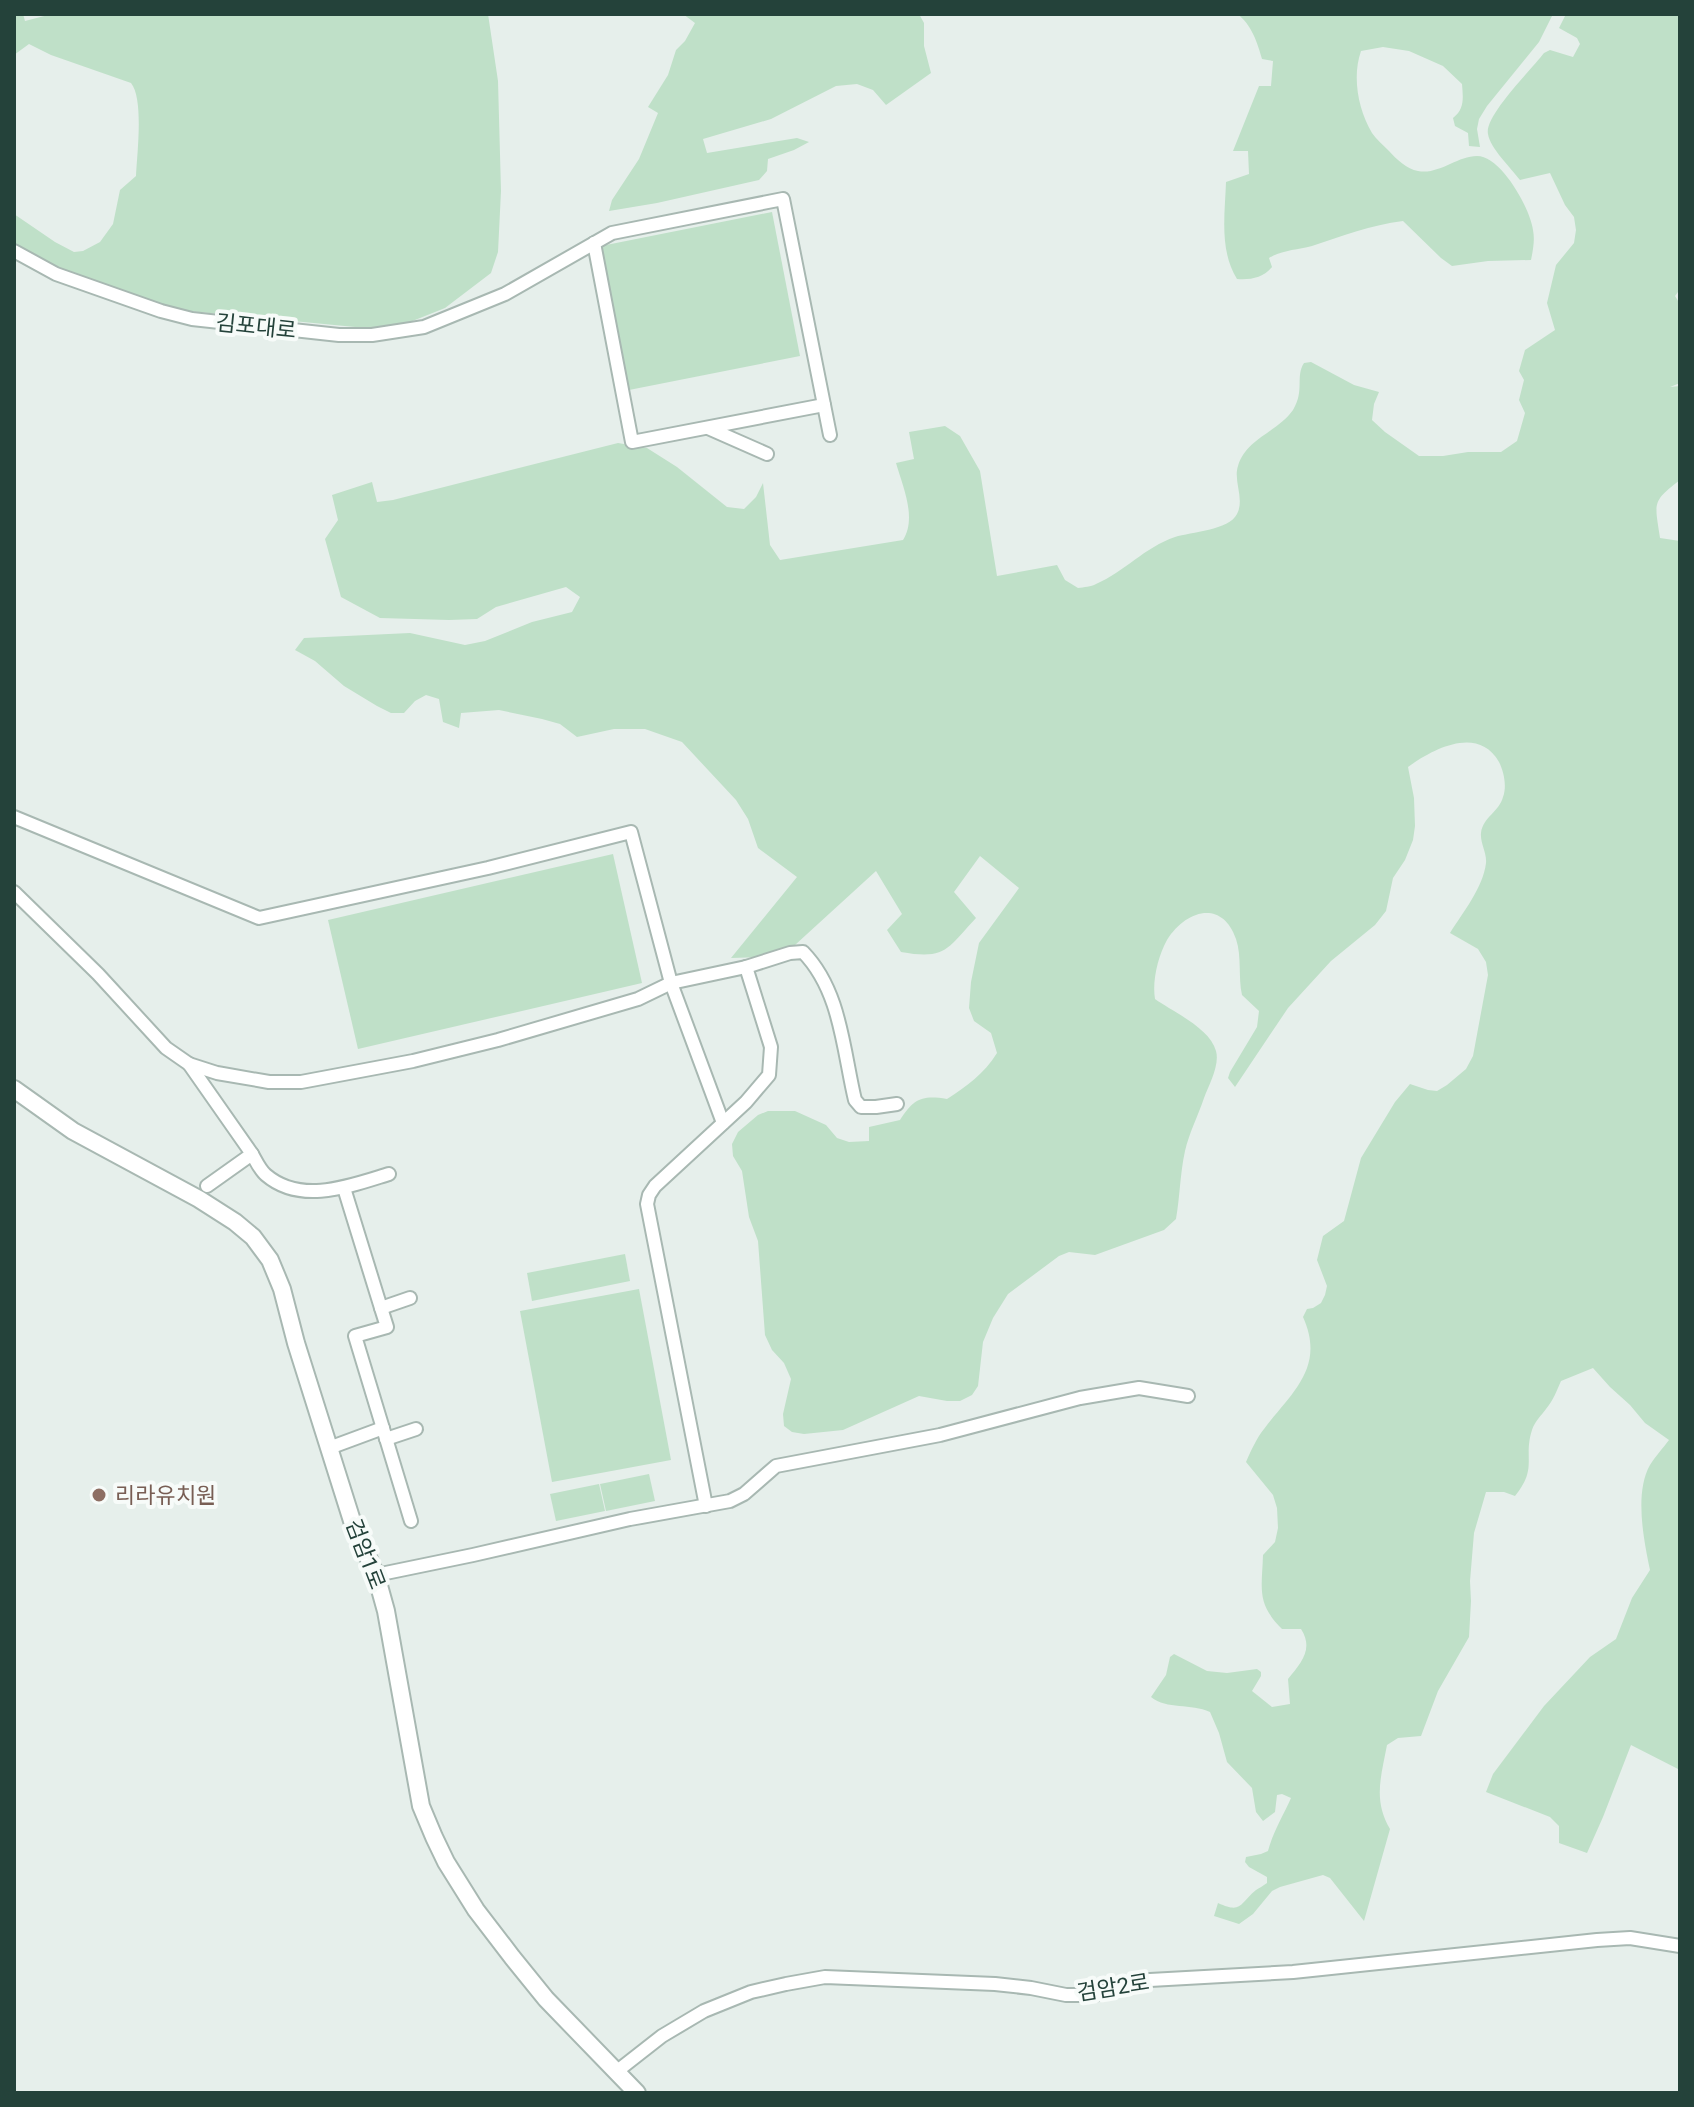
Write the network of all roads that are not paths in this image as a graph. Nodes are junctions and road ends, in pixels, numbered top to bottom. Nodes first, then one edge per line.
1 (594, 243) junction
2 (14, 251) edge
3 (824, 405) junction
4 (706, 427) junction
5 (830, 435) dead end
6 (767, 454) dead end
7 (14, 817) edge
8 (14, 892) edge
9 (746, 967) junction
10 (671, 983) junction
11 (189, 1064) junction
12 (14, 1089) edge
13 (897, 1104) dead end
14 (723, 1123) junction
15 (252, 1154) junction
16 (389, 1174) dead end
17 (207, 1186) dead end
18 (344, 1188) junction
19 (410, 1298) dead end
20 (381, 1308) junction
21 (1188, 1396) dead end
22 (416, 1429) dead end
23 (385, 1434) junction
24 (329, 1448) junction
25 (706, 1506) junction
26 (411, 1521) dead end
27 (376, 1575) junction
28 (1680, 1946) edge
29 (616, 2072) junction
30 (637, 2093) edge

1 - 2 street, 김포대로
1 - 3 street, 김포대로
1 - 4 street
3 - 4 street
3 - 5 street
4 - 6 street
7 - 10 street
8 - 11 street
9 - 10 street
9 - 13 street
9 - 14 street
10 - 11 street
10 - 14 street
11 - 15 street
12 - 24 street, 검암1로
14 - 25 street
15 - 17 street
15 - 18 street
16 - 18 street
18 - 20 street
19 - 20 street
20 - 23 street
21 - 25 street
22 - 23 street
23 - 24 street
23 - 26 street
24 - 27 street, 검암1로
25 - 27 street
27 - 29 street, 검암1로
28 - 29 street, 검암2로
29 - 30 street, 검암1로

